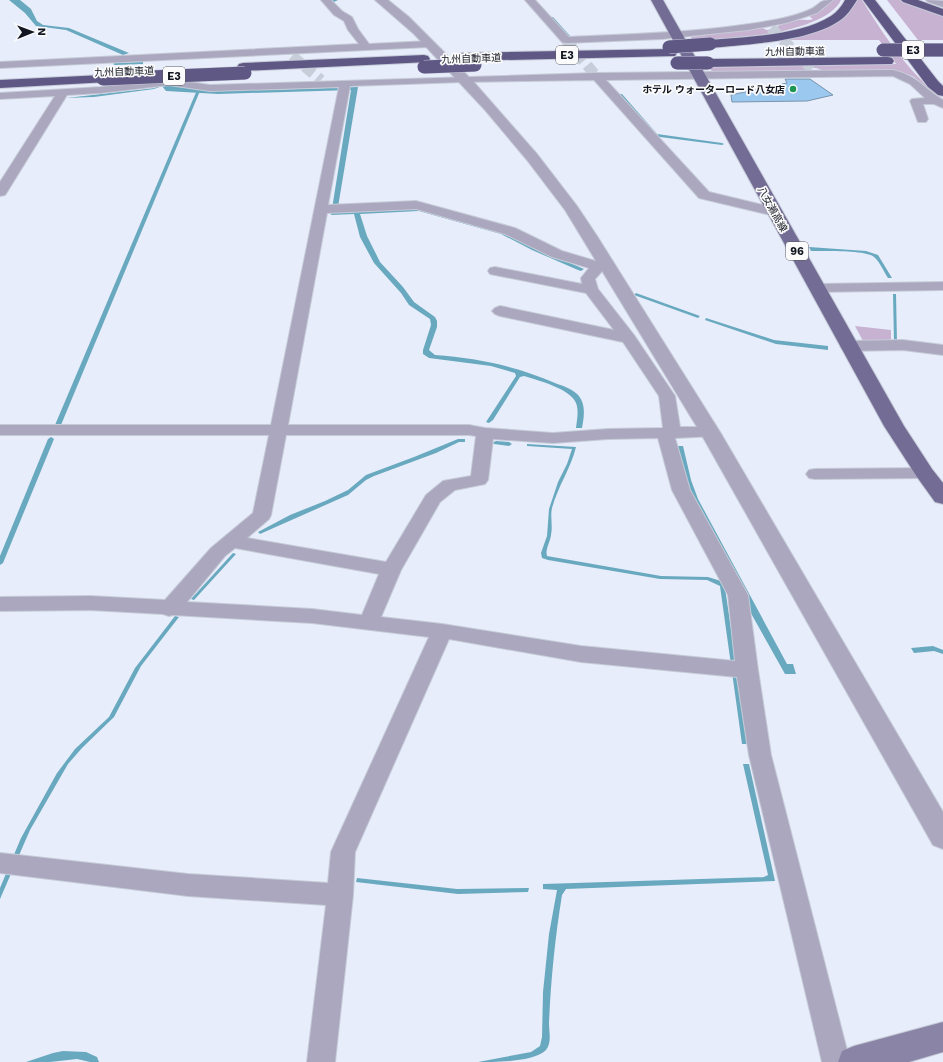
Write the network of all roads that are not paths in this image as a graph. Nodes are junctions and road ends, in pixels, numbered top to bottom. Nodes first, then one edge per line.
1 (326, 0) edge
2 (381, 0) edge
3 (530, 0) edge
4 (657, 0) edge
5 (828, 0) edge
6 (851, 0) edge
7 (868, 0) edge
8 (880, 0) edge
9 (907, 0) edge
10 (931, 0) edge
11 (943, 4) edge
12 (943, 13) edge
13 (366, 47) junction
14 (943, 50) edge
15 (674, 51) junction
16 (886, 56) junction
17 (169, 57) junction
18 (426, 57) junction
19 (943, 57) edge
20 (705, 59) junction
21 (106, 60) junction
22 (943, 62) edge
23 (0, 65) edge
24 (469, 72) junction
25 (103, 76) junction
26 (596, 76) junction
27 (0, 77) edge
28 (943, 81) edge
29 (174, 83) junction
30 (0, 84) edge
31 (117, 87) junction
32 (345, 87) junction
33 (63, 93) junction
34 (0, 96) edge
35 (941, 99) edge
36 (922, 119) dead end
37 (0, 192) edge
38 (323, 209) junction
39 (775, 212) junction
40 (602, 265) junction
41 (495, 271) dead end
42 (943, 286) edge
43 (817, 288) junction
44 (591, 290) junction
45 (500, 311) dead end
46 (628, 338) junction
47 (848, 346) junction
48 (943, 350) edge
49 (0, 430) edge
50 (278, 430) junction
51 (669, 432) junction
52 (710, 432) junction
53 (486, 433) junction
54 (924, 472) junction
55 (815, 474) dead end
56 (943, 497) edge
57 (232, 541) junction
58 (391, 570) junction
59 (0, 604) edge
60 (169, 609) junction
61 (369, 622) junction
62 (442, 631) junction
63 (747, 670) junction
64 (943, 837) edge
65 (0, 863) edge
66 (340, 895) junction
67 (943, 1037) edge
68 (321, 1062) edge
69 (836, 1062) edge
70 (854, 1062) edge

1 - 13 street
2 - 18 street
3 - 15 street
4 - 15 main road, 八女瀬高線 / 96
5 - 15 street
6 - 20 highway
7 - 35 highway
8 - 28 highway
9 - 12 highway
10 - 11 street
13 - 17 street
13 - 18 street
14 - 16 highway, E3, bridge
15 - 18 highway, 九州自動車道 / E3
15 - 20 main road, 八女瀬高線 / 96
15 - 20 highway, bridge
15 - 20 highway, bridge
15 - 24 highway, 九州自動車道 / E3
16 - 19 highway, E3
16 - 20 highway
16 - 22 highway
17 - 21 street
17 - 29 street
18 - 24 street
18 - 25 highway, 九州自動車道 / E3, bridge
20 - 26 street
20 - 35 street
20 - 39 main road, 八女瀬高線 / 96
21 - 23 street
21 - 31 street
24 - 26 street
24 - 32 street
24 - 40 street
25 - 27 highway, 九州自動車道 / E3
25 - 30 highway, 九州自動車道 / E3
26 - 39 street
29 - 31 street
29 - 32 street
31 - 33 street
32 - 38 street
33 - 34 street
33 - 37 street
35 - 36 street
38 - 40 street
38 - 50 street
39 - 43 main road, 八女瀬高線 / 96
40 - 44 street
40 - 52 street
41 - 44 street
42 - 43 street
43 - 47 main road, 八女瀬高線 / 96
44 - 46 street
45 - 46 street
46 - 51 street
47 - 48 street
47 - 54 main road, 八女瀬高線 / 96
49 - 50 street
50 - 53 street
50 - 57 street
51 - 52 street
51 - 53 street
51 - 63 street
52 - 64 street
53 - 58 street
54 - 55 street
54 - 56 main road, 八女瀬高線 / 96
57 - 58 street
57 - 60 street
58 - 61 street
59 - 60 street
60 - 61 street
61 - 62 street
62 - 63 street
62 - 66 street
63 - 69 street
65 - 66 street
66 - 68 street
67 - 70 main road

